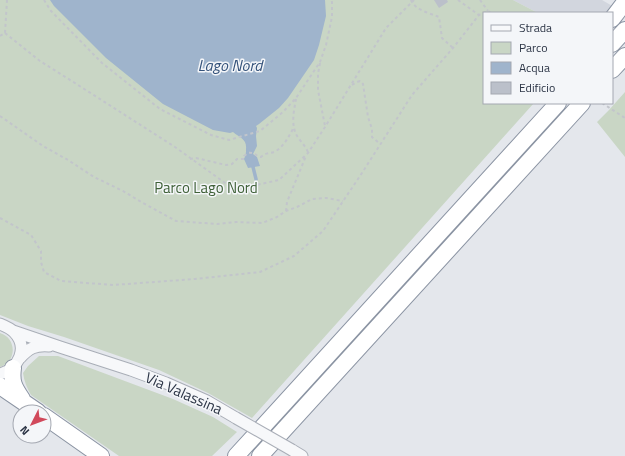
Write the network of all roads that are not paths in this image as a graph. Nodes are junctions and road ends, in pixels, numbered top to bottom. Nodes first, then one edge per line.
1 (625, 2) edge
2 (613, 18) edge
3 (625, 30) edge
4 (613, 43) edge
5 (625, 56) edge
6 (613, 69) edge
7 (542, 104) edge
8 (557, 104) edge
9 (581, 104) edge
10 (414, 261) junction
11 (0, 324) edge
12 (13, 331) junction
13 (60, 347) junction
14 (11, 366) edge
15 (0, 386) edge
16 (24, 402) junction
17 (27, 404) edge
18 (52, 422) edge
19 (280, 435) junction
20 (249, 443) junction
21 (101, 456) edge
22 (233, 456) edge
23 (236, 456) edge
24 (260, 456) edge
25 (269, 456) edge
26 (302, 456) edge

1 - 2 highway
3 - 4 highway
5 - 6 highway
7 - 10 highway
8 - 10 highway
9 - 19 highway
10 - 20 highway
11 - 12 street, Via Valassina
12 - 13 street, Via Valassina
12 - 14 street
13 - 14 street, Via Valassina
13 - 26 street, Via Valassina, bridge
14 - 16 highway
15 - 16 highway
16 - 17 highway
18 - 21 highway
19 - 24 highway
19 - 25 highway
20 - 22 highway
20 - 23 highway

